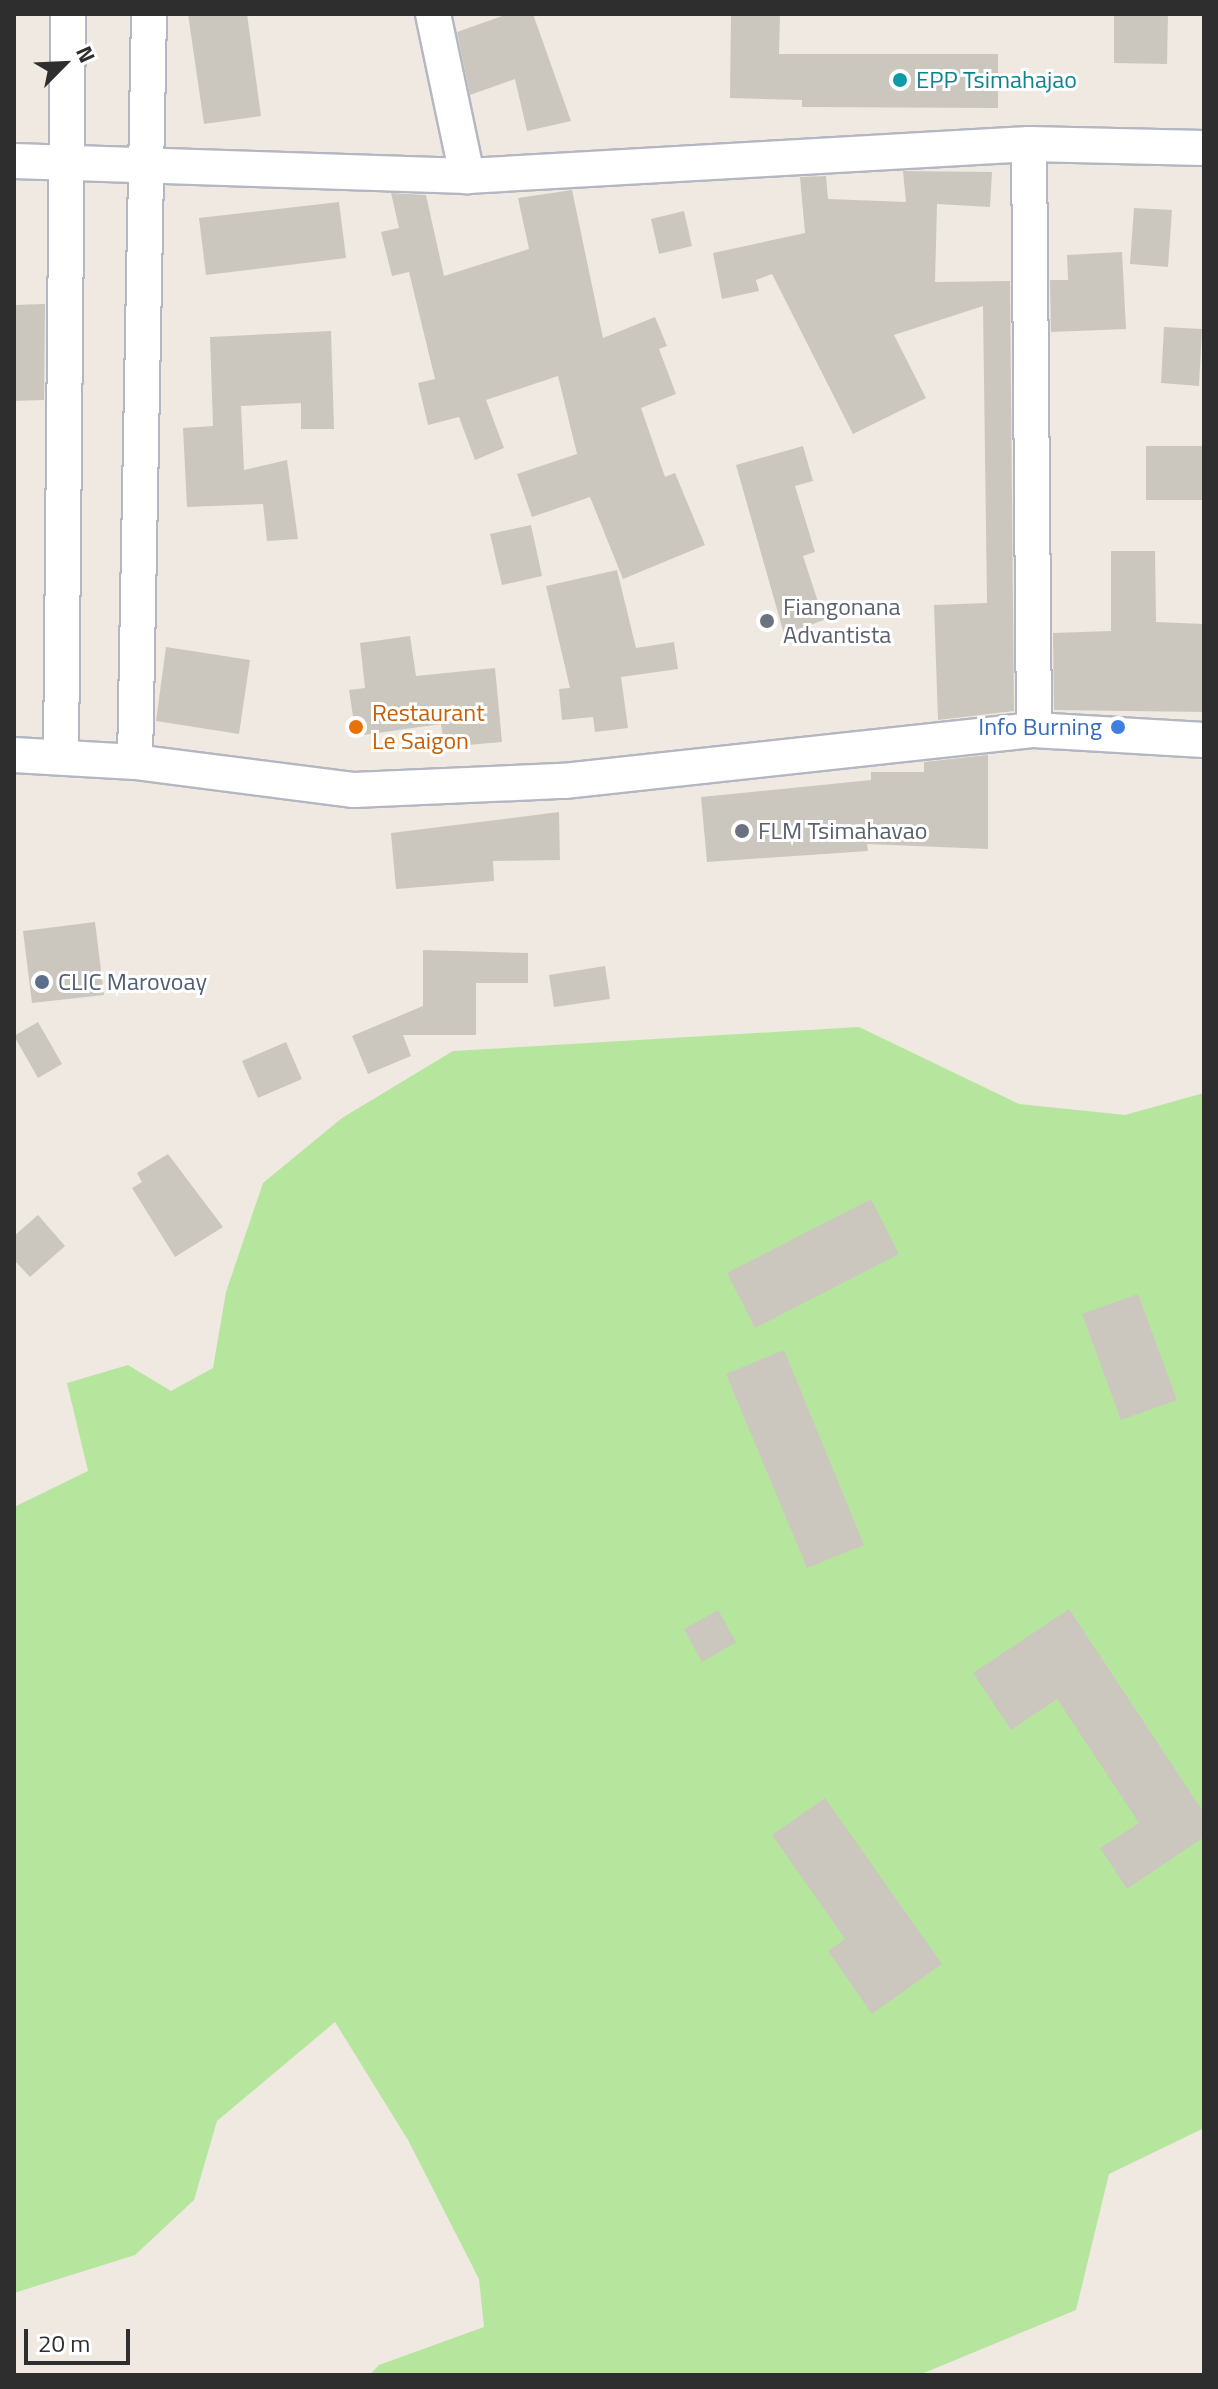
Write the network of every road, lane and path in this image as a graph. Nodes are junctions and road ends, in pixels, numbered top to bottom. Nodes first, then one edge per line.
1 (68, 14) edge
2 (149, 14) edge
3 (433, 14) edge
4 (1029, 144) junction
5 (1204, 148) edge
6 (14, 161) edge
7 (66, 163) junction
8 (148, 164) junction
9 (467, 176) junction
10 (1034, 730) junction
11 (1204, 740) edge
12 (14, 755) edge
13 (61, 757) junction
14 (135, 762) junction

1 - 7 street
2 - 8 street
3 - 9 street
4 - 5 street
4 - 9 street
4 - 10 street
6 - 7 street
7 - 8 street
7 - 13 street
8 - 9 street
8 - 14 street
10 - 11 street
10 - 14 street
12 - 13 street
13 - 14 street

